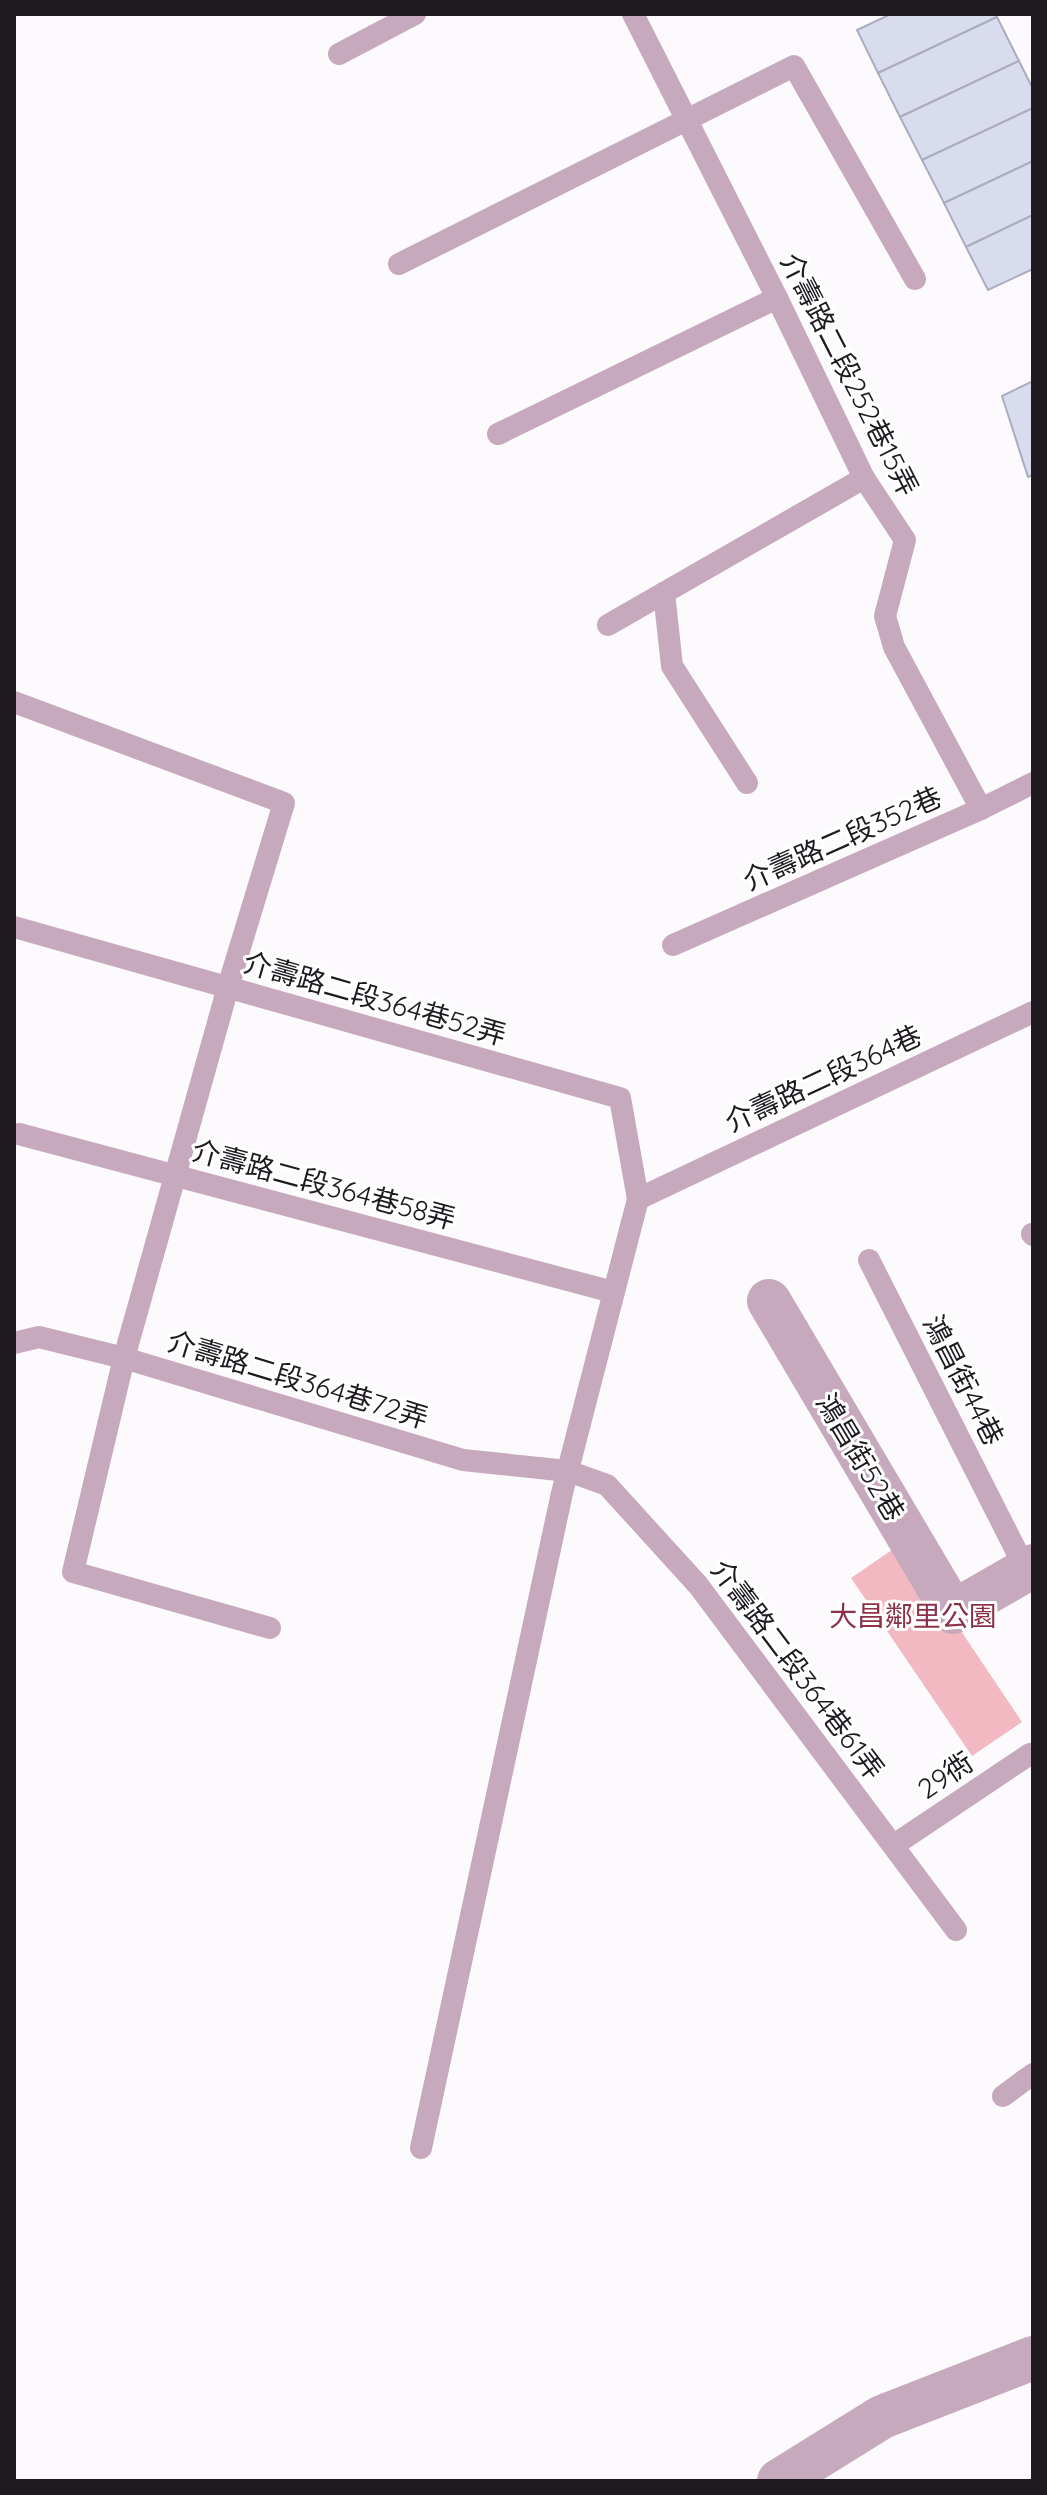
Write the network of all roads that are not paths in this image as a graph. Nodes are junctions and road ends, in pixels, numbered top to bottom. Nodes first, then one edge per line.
1 (415, 14) edge
2 (633, 14) edge
3 (339, 54) dead end
4 (686, 119) junction
5 (399, 264) dead end
6 (915, 279) dead end
7 (777, 298) junction
8 (498, 434) dead end
9 (864, 478) junction
10 (664, 593) junction
11 (608, 625) dead end
12 (14, 702) edge
13 (747, 783) dead end
14 (1033, 783) edge
15 (981, 809) junction
16 (14, 927) edge
17 (673, 945) dead end
18 (228, 987) junction
19 (1033, 1012) edge
20 (19, 1134) dead end
21 (177, 1176) junction
22 (638, 1199) junction
23 (869, 1260) dead end
24 (613, 1292) junction
25 (769, 1301) dead end
26 (14, 1343) edge
27 (124, 1358) junction
28 (568, 1471) junction
29 (1029, 1568) edge
30 (270, 1628) dead end
31 (1030, 1754) dead end
32 (894, 1845) junction
33 (956, 1930) dead end
34 (1033, 2074) edge
35 (1003, 2096) dead end
36 (421, 2148) dead end
37 (1033, 2358) edge
38 (779, 2481) edge

1 - 3 lane
2 - 4 lane, 介壽路二段252巷15弄
4 - 5 lane
4 - 6 lane
4 - 7 lane, 介壽路二段252巷15弄
7 - 8 lane
7 - 9 lane, 介壽路二段252巷15弄
9 - 10 lane
9 - 15 lane, 介壽路二段252巷15弄
10 - 11 lane
10 - 13 lane
12 - 18 lane
14 - 15 lane, 介壽路二段352巷
15 - 17 lane, 介壽路二段352巷
16 - 18 lane, 介壽路二段364巷52弄
18 - 21 lane
18 - 22 lane, 介壽路二段364巷52弄
19 - 22 lane, 介壽路二段364巷
20 - 21 lane, 介壽路二段364巷58弄
21 - 24 lane, 介壽路二段364巷58弄
21 - 27 lane
22 - 24 lane
23 - 29 lane, 鴻昌街44巷
24 - 28 lane
25 - 29 street, 鴻昌街52巷
26 - 27 lane, 介壽路二段364巷72弄
27 - 28 lane, 介壽路二段364巷72弄
27 - 30 lane
28 - 32 lane, 介壽路二段364巷61弄
28 - 36 lane
31 - 32 lane, 29衖
32 - 33 lane, 介壽路二段364巷61弄
34 - 35 lane
37 - 38 street

